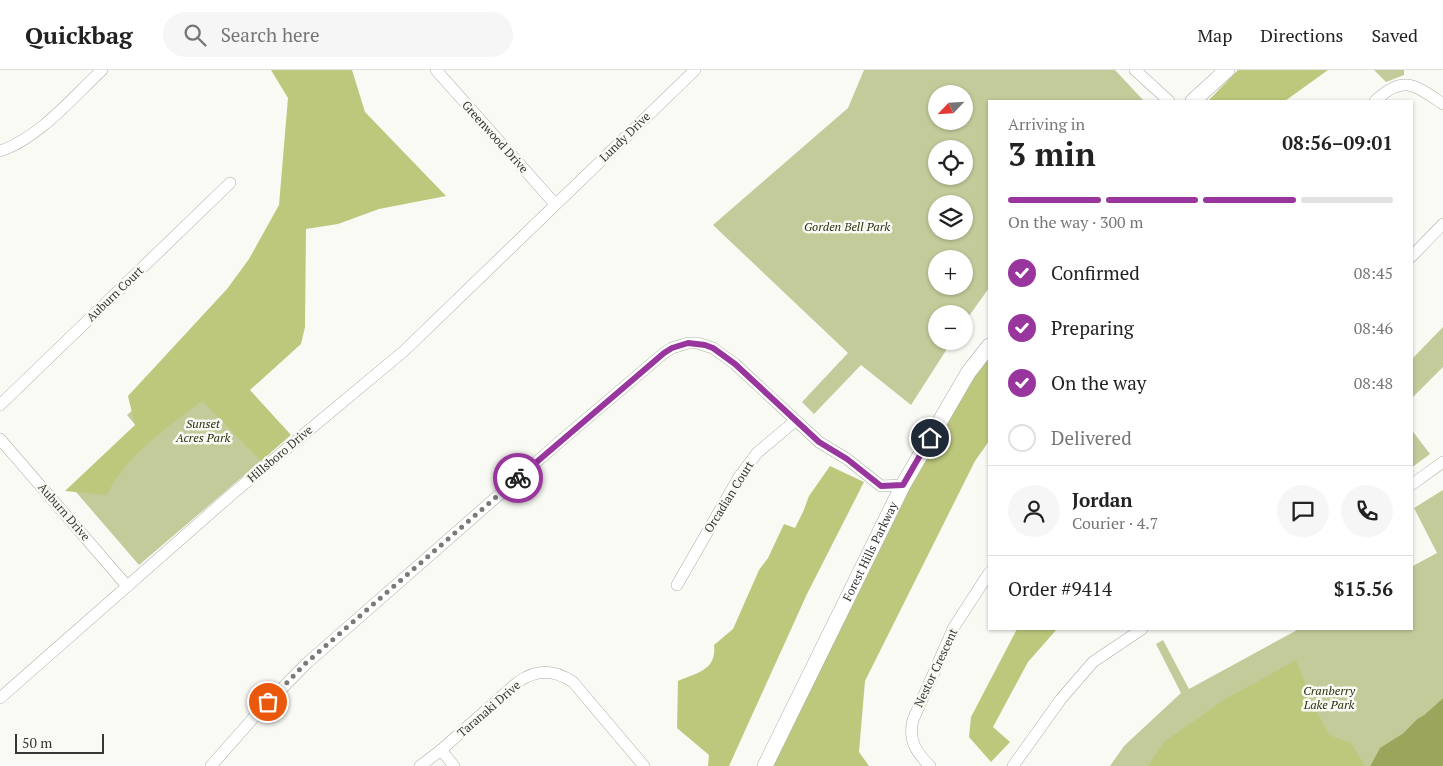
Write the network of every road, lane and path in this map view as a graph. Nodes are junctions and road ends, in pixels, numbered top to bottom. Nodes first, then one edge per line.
1 (102, 70) edge
2 (436, 70) edge
3 (695, 70) edge
4 (1135, 70) edge
5 (1227, 70) edge
6 (1168, 100) edge
7 (1194, 100) edge
8 (1376, 100) edge
9 (1443, 104) edge
10 (0, 151) edge
11 (230, 183) dead end
12 (555, 204) junction
13 (1443, 224) edge
14 (1413, 255) edge
15 (988, 347) edge
16 (0, 405) edge
17 (795, 421) junction
18 (0, 439) edge
19 (1443, 462) edge
20 (1413, 484) edge
21 (903, 485) junction
22 (988, 575) edge
23 (677, 585) dead end
24 (127, 586) junction
25 (1141, 630) edge
26 (0, 698) edge
27 (441, 750) junction
28 (211, 766) edge
29 (420, 766) edge
30 (454, 766) edge
31 (644, 766) edge
32 (765, 766) edge
33 (930, 766) edge
34 (1013, 766) edge

1 - 10 street
2 - 12 street, Greenwood Drive
3 - 12 street, Lundy Drive
4 - 6 street
5 - 7 main road
8 - 9 street
11 - 16 street, Auburn Court
12 - 24 street, Hillsboro Drive
13 - 14 street
15 - 21 main road, Forest Hills Parkway
17 - 21 street
17 - 23 street, Orcadian Court
17 - 28 street
18 - 24 street, Auburn Drive
19 - 20 street
21 - 32 main road, Forest Hills Parkway
22 - 33 street, Nestor Crescent
24 - 26 street, Hillsboro Drive
25 - 34 street
27 - 29 street, Taranaki Drive
27 - 30 street
27 - 31 street, Taranaki Drive

